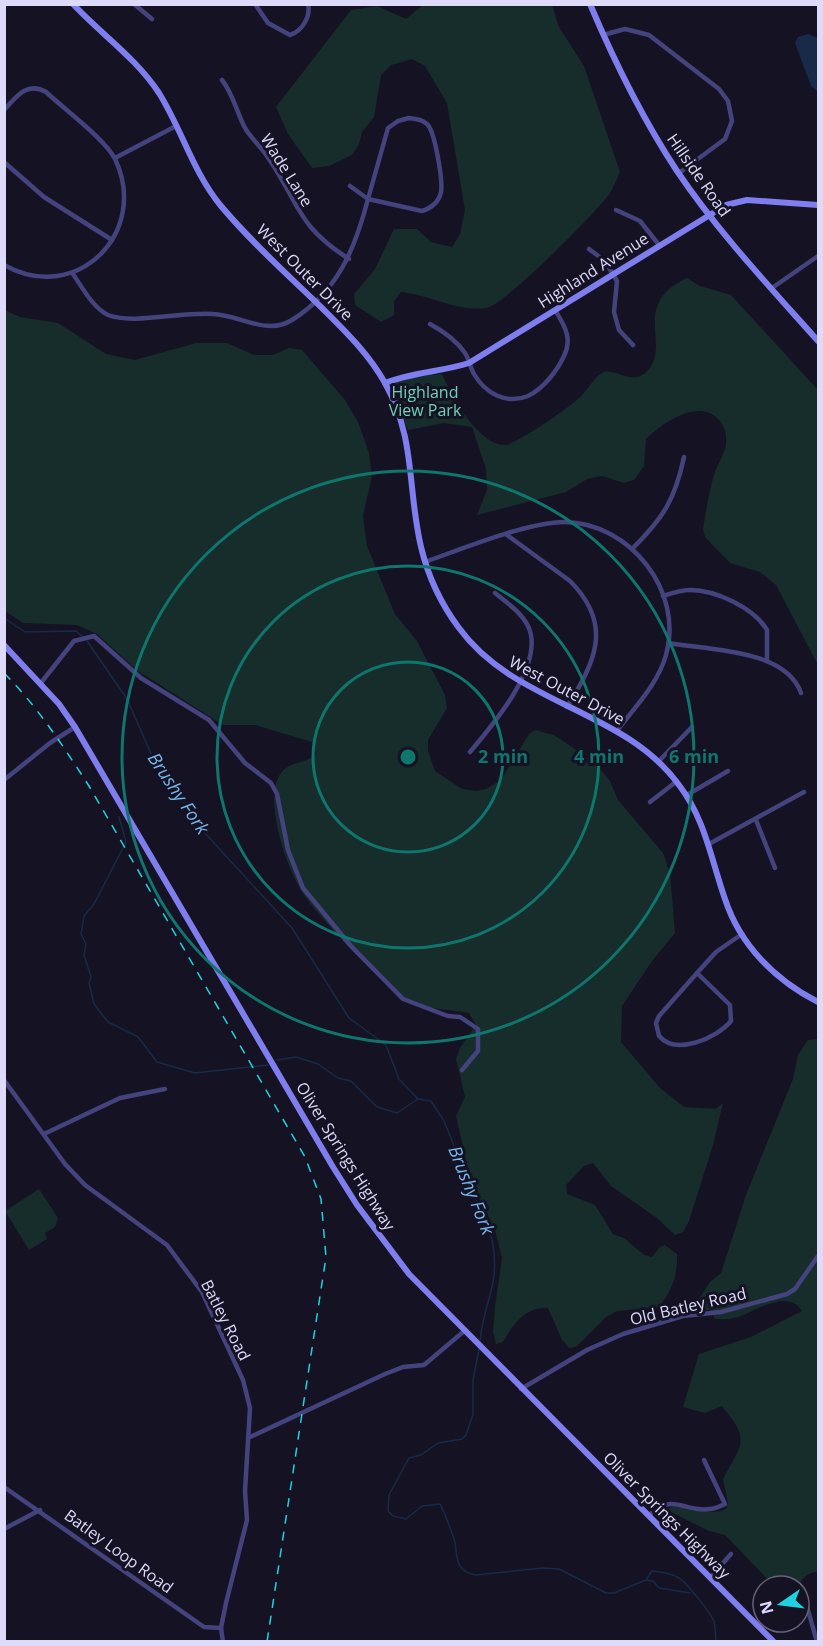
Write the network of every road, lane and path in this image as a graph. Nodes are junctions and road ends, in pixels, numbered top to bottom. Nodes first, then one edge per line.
1 (73, 4) edge
2 (134, 4) edge
3 (255, 4) edge
4 (308, 4) edge
5 (590, 4) edge
6 (152, 20) dead end
7 (603, 34) junction
8 (222, 80) dead end
9 (4, 110) edge
10 (176, 126) junction
11 (115, 158) junction
12 (4, 162) edge
13 (679, 173) junction
14 (350, 186) dead end
15 (368, 199) junction
16 (819, 205) edge
17 (616, 210) dead end
18 (709, 214) junction
19 (111, 240) junction
20 (659, 245) junction
21 (589, 249) dead end
22 (819, 256) edge
23 (349, 259) junction
24 (4, 265) edge
25 (73, 274) junction
26 (613, 274) junction
27 (772, 288) junction
28 (314, 301) junction
29 (555, 310) junction
30 (430, 324) dead end
31 (819, 341) edge
32 (633, 345) dead end
33 (469, 363) junction
34 (385, 383) junction
35 (684, 457) dead end
36 (507, 535) junction
37 (633, 548) junction
38 (425, 562) junction
39 (495, 593) dead end
40 (663, 596) junction
41 (668, 643) junction
42 (6, 650) edge
43 (767, 659) junction
44 (519, 683) junction
45 (40, 684) junction
46 (801, 693) dead end
47 (567, 707) junction
48 (75, 727) junction
49 (692, 727) dead end
50 (616, 731) junction
51 (470, 752) dead end
52 (658, 761) junction
53 (728, 771) dead end
54 (4, 780) edge
55 (677, 782) junction
56 (804, 792) dead end
57 (687, 795) junction
58 (650, 802) dead end
59 (756, 820) junction
60 (709, 844) junction
61 (775, 868) dead end
62 (742, 934) junction
63 (697, 973) junction
64 (819, 1002) edge
65 (462, 1070) dead end
66 (4, 1080) edge
67 (165, 1089) dead end
68 (44, 1134) junction
69 (819, 1256) edge
70 (463, 1332) junction
71 (521, 1389) junction
72 (248, 1438) junction
73 (704, 1460) dead end
74 (4, 1487) edge
75 (40, 1510) junction
76 (649, 1515) junction
77 (4, 1530) edge
78 (731, 1554) dead end
79 (710, 1578) junction
80 (811, 1620) edge
81 (221, 1628) junction
82 (224, 1641) edge
83 (774, 1641) edge
84 (817, 1641) edge

1 - 10 street, West Outer Drive
2 - 6 street
3 - 4 street
5 - 7 street, Hillside Road
7 - 13 street, Hillside Road
7 - 13 street
8 - 23 street, Wade Lane
9 - 11 street
10 - 11 street
10 - 28 street, West Outer Drive
11 - 19 street
12 - 19 street
13 - 18 street, Hillside Road
14 - 15 street
15 - 15 street
15 - 23 street
16 - 18 street, Highland Avenue
17 - 20 street
18 - 20 street, Highland Avenue
18 - 27 street, Hillside Road
19 - 25 street
20 - 26 street, Highland Avenue
21 - 26 street
22 - 27 street
23 - 28 street
24 - 25 street
25 - 28 street
26 - 29 street, Highland Avenue
26 - 32 street
27 - 31 street, Hillside Road
28 - 34 street, West Outer Drive
29 - 33 street, Highland Avenue
29 - 33 street
30 - 33 street
33 - 34 street, Highland Avenue
34 - 38 street, West Outer Drive
35 - 37 street
36 - 37 street
36 - 38 street
36 - 47 street
37 - 40 street
38 - 44 street, West Outer Drive
39 - 44 street
40 - 41 street
40 - 43 street
41 - 43 street
41 - 50 street
42 - 45 street, Oliver Springs Highway
43 - 46 street
44 - 47 street, West Outer Drive
44 - 51 street
45 - 48 street, Oliver Springs Highway
45 - 65 street
47 - 50 street, West Outer Drive
48 - 54 street
48 - 70 street, Oliver Springs Highway
49 - 52 street
50 - 52 street, West Outer Drive
52 - 55 street, West Outer Drive
53 - 57 street
55 - 57 street, West Outer Drive
55 - 58 street
56 - 59 street
57 - 60 street, West Outer Drive
59 - 60 street
59 - 61 street
60 - 62 street, West Outer Drive
62 - 63 street
62 - 64 street, West Outer Drive
63 - 63 street
66 - 68 street, Batley Road
67 - 68 street
68 - 72 street, Batley Road
69 - 71 street, Old Batley Road
70 - 71 street, Oliver Springs Highway
70 - 72 street
71 - 76 street, Oliver Springs Highway
72 - 81 street, Batley Road
73 - 76 street
74 - 75 street, Batley Loop Road
75 - 77 street
75 - 81 street, Batley Loop Road
76 - 79 street, Oliver Springs Highway
78 - 79 street
79 - 83 street, Oliver Springs Highway
80 - 84 street
81 - 82 street, Batley Road

